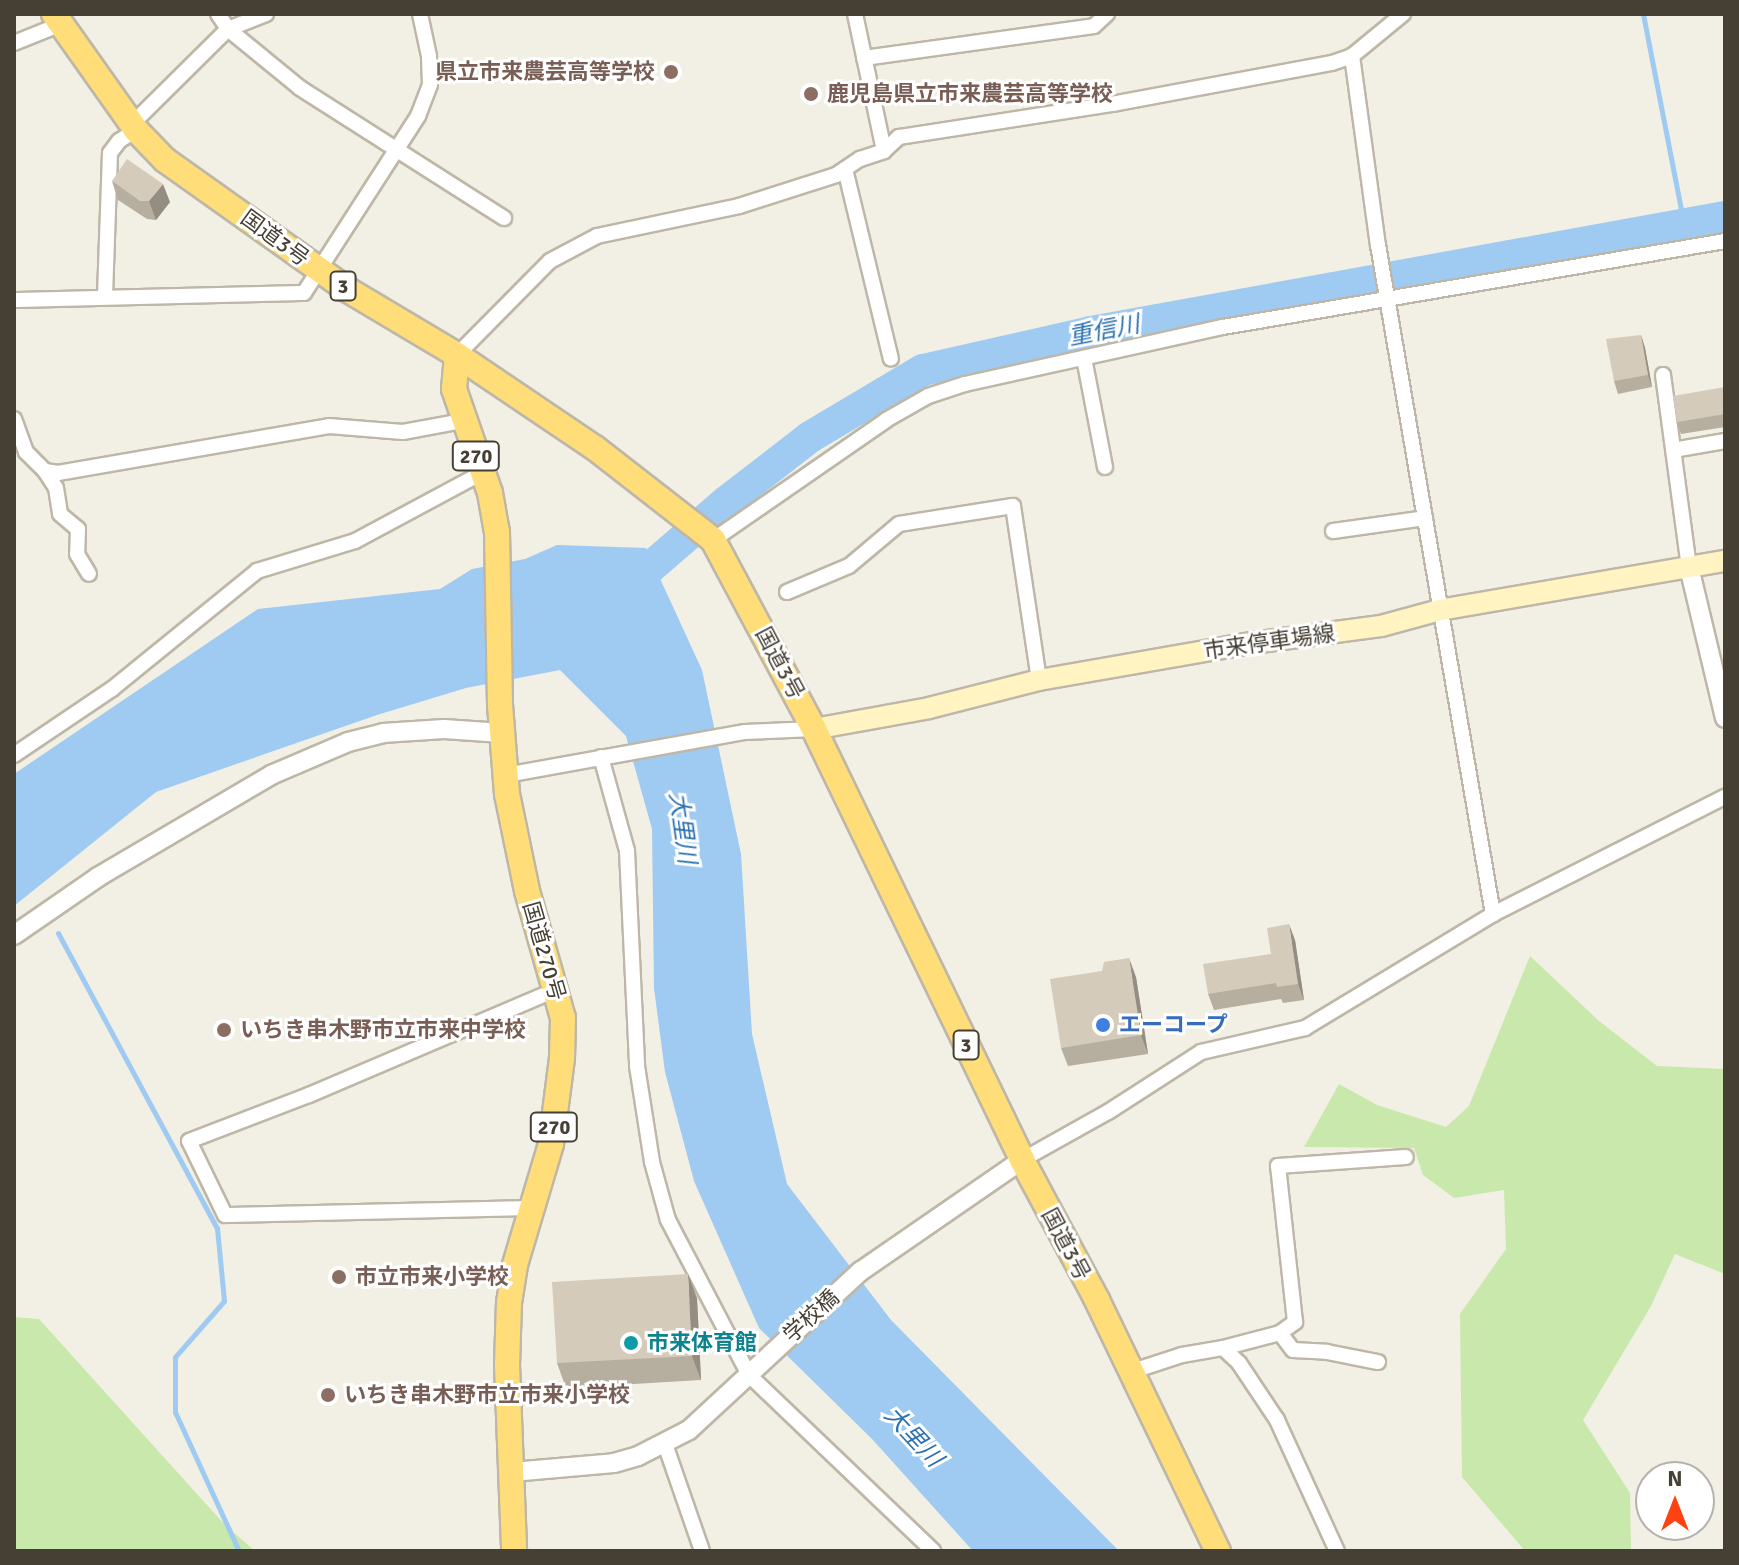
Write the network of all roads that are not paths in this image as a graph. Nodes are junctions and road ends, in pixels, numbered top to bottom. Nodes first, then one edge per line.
1 (218, 14) edge
2 (266, 14) edge
3 (420, 14) edge
4 (855, 14) edge
5 (1107, 14) edge
6 (1403, 14) edge
7 (58, 19) edge
8 (228, 29) junction
9 (14, 43) edge
10 (1352, 56) junction
11 (864, 58) junction
12 (134, 127) junction
13 (395, 151) junction
14 (884, 151) junction
15 (845, 169) junction
16 (504, 218) dead end
17 (1725, 241) edge
18 (319, 270) junction
19 (105, 296) junction
20 (14, 300) edge
21 (1387, 300) junction
22 (457, 355) junction
23 (1084, 358) junction
24 (891, 359) dead end
25 (1663, 375) dead end
26 (14, 419) edge
27 (463, 421) junction
28 (1725, 441) edge
29 (1673, 450) junction
30 (1105, 467) dead end
31 (45, 471) junction
32 (482, 473) junction
33 (1425, 518) junction
34 (1333, 531) dead end
35 (713, 540) junction
36 (1725, 561) edge
37 (1689, 567) junction
38 (89, 574) dead end
39 (787, 592) dead end
40 (1440, 610) junction
41 (1039, 680) junction
42 (1725, 718) edge
43 (814, 729) junction
44 (502, 733) junction
45 (14, 755) edge
46 (605, 757) junction
47 (506, 775) junction
48 (1725, 797) edge
49 (1493, 914) junction
50 (14, 935) edge
51 (557, 989) junction
52 (1406, 1157) dead end
53 (1022, 1160) junction
54 (533, 1208) junction
55 (1280, 1333) junction
56 (1223, 1348) junction
57 (1378, 1362) dead end
58 (755, 1368) junction
59 (1130, 1372) junction
60 (665, 1444) junction
61 (512, 1472) junction
62 (514, 1551) edge
63 (702, 1551) edge
64 (933, 1551) edge
65 (1218, 1551) edge
66 (1337, 1551) edge

1 - 8 street
2 - 8 street
3 - 13 street
4 - 11 street
5 - 11 street
6 - 10 street
7 - 9 street
7 - 12 highway, 国道3号 / 3
8 - 12 street
8 - 13 street
10 - 14 street
10 - 21 street
11 - 14 street
12 - 18 highway, 国道3号 / 3
12 - 19 street
13 - 16 street
13 - 18 street
14 - 15 street
15 - 22 street
15 - 24 street
17 - 21 street
18 - 19 street
18 - 22 highway, 国道3号 / 3
19 - 20 street
21 - 23 street
21 - 33 street
22 - 27 highway, 国道270号 / 270
22 - 35 highway, 国道3号 / 3
23 - 30 street
23 - 35 street
25 - 29 street
26 - 31 street
27 - 31 street
27 - 32 highway, 国道270号 / 270
28 - 29 street
29 - 37 street
31 - 38 street
32 - 44 highway, 国道270号 / 270
32 - 45 street
33 - 34 street
33 - 40 street
35 - 43 highway, 国道3号 / 3
36 - 37 main road, 市来停車場線
37 - 40 main road, 市来停車場線
37 - 42 street
39 - 41 street
40 - 41 main road, 市来停車場線
40 - 49 street
41 - 43 main road, 市来停車場線
43 - 46 street
43 - 53 highway, 国道3号 / 3
44 - 47 highway, 国道270号 / 270
44 - 50 street
46 - 47 street
46 - 58 street
47 - 51 highway, 国道270号 / 270
48 - 49 street
49 - 53 street
51 - 54 highway, 国道270号 / 270
51 - 54 street
52 - 55 street
53 - 58 street, 学校橋
53 - 59 highway, 国道3号 / 3
54 - 61 highway, 国道270号 / 270
55 - 56 street
55 - 57 street
56 - 59 street
56 - 66 street
58 - 60 street, 学校橋
58 - 64 street
59 - 65 highway, 国道3号 / 3
60 - 61 street, 学校橋
60 - 63 street
61 - 62 highway, 国道270号 / 270

